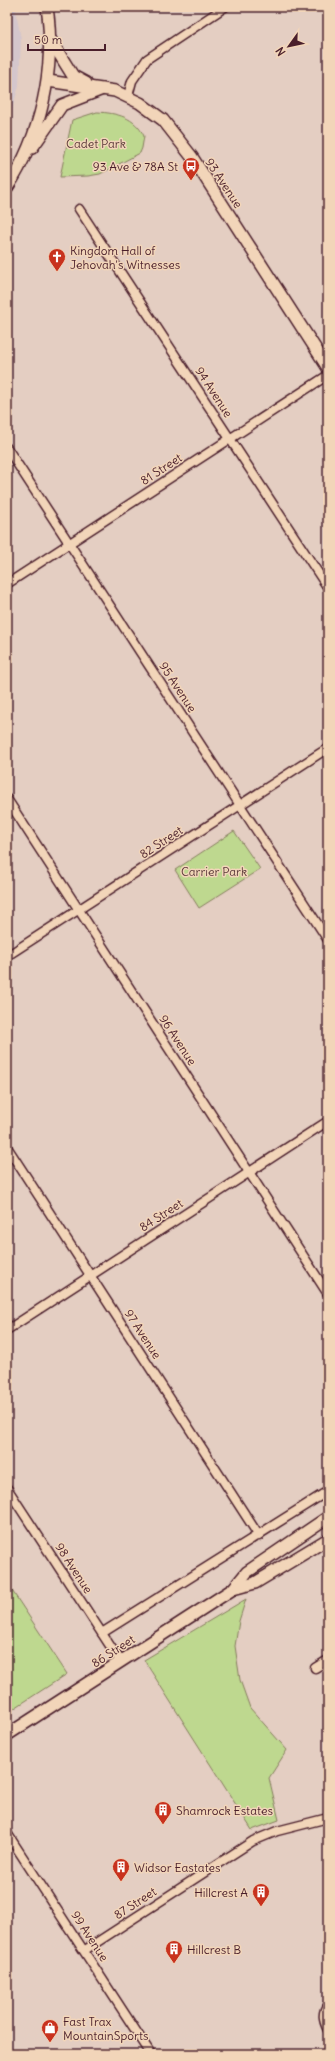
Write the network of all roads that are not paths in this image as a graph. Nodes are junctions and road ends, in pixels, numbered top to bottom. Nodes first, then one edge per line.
1 (47, 7) edge
2 (225, 7) edge
3 (50, 38) junction
4 (48, 81) junction
5 (104, 89) junction
6 (128, 96) junction
7 (19, 168) junction
8 (7, 188) edge
9 (79, 209) dead end
10 (328, 368) edge
11 (328, 375) edge
12 (231, 439) junction
13 (7, 448) edge
14 (70, 543) junction
15 (7, 584) edge
16 (328, 588) edge
17 (328, 748) edge
18 (7, 799) edge
19 (240, 805) junction
20 (79, 910) junction
21 (328, 940) edge
22 (7, 956) edge
23 (328, 1121) edge
24 (7, 1147) edge
25 (249, 1172) junction
26 (91, 1275) junction
27 (328, 1294) edge
28 (7, 1330) edge
29 (7, 1488) edge
30 (328, 1491) edge
31 (328, 1517) edge
32 (259, 1536) junction
33 (328, 1539) edge
34 (233, 1589) junction
35 (102, 1633) junction
36 (328, 1660) edge
37 (120, 1661) junction
38 (315, 1668) dead end
39 (7, 1735) edge
40 (328, 1818) edge
41 (7, 1833) edge
42 (85, 1950) junction
43 (328, 2004) edge
44 (328, 2030) edge
45 (151, 2054) edge

1 - 3 main road
2 - 6 street
3 - 4 main road
3 - 5 main road
4 - 5 main road, 93 Avenue
4 - 7 main road
5 - 6 main road, 93 Avenue
5 - 7 main road
6 - 10 main road, 93 Avenue
7 - 8 main road
9 - 12 street, 94 Avenue
11 - 12 street, 81 Street
12 - 14 street, 81 Street
12 - 16 street, 94 Avenue
13 - 14 street, 95 Avenue
14 - 15 street, 81 Street
14 - 19 street, 95 Avenue
17 - 19 street, 82 Street
18 - 20 street, 96 Avenue
19 - 20 street, 82 Street
19 - 21 street, 95 Avenue
20 - 22 street, 82 Street
20 - 25 street, 96 Avenue
23 - 25 street, 84 Street
24 - 26 street, 97 Avenue
25 - 26 street, 84 Street
25 - 27 street, 96 Avenue
26 - 28 street, 84 Street
26 - 32 street, 97 Avenue
29 - 35 street, 98 Avenue
30 - 32 street, 86 Street
31 - 34 main road, 86 Street
32 - 35 street, 86 Street
33 - 34 main road, 86 Street
34 - 37 main road, 86 Street
35 - 37 street, 98 Avenue
36 - 38 street
37 - 39 main road, 86 Street
40 - 42 street, 87 Street
41 - 42 street, 99 Avenue
42 - 45 street, 99 Avenue
43 - 44 street

